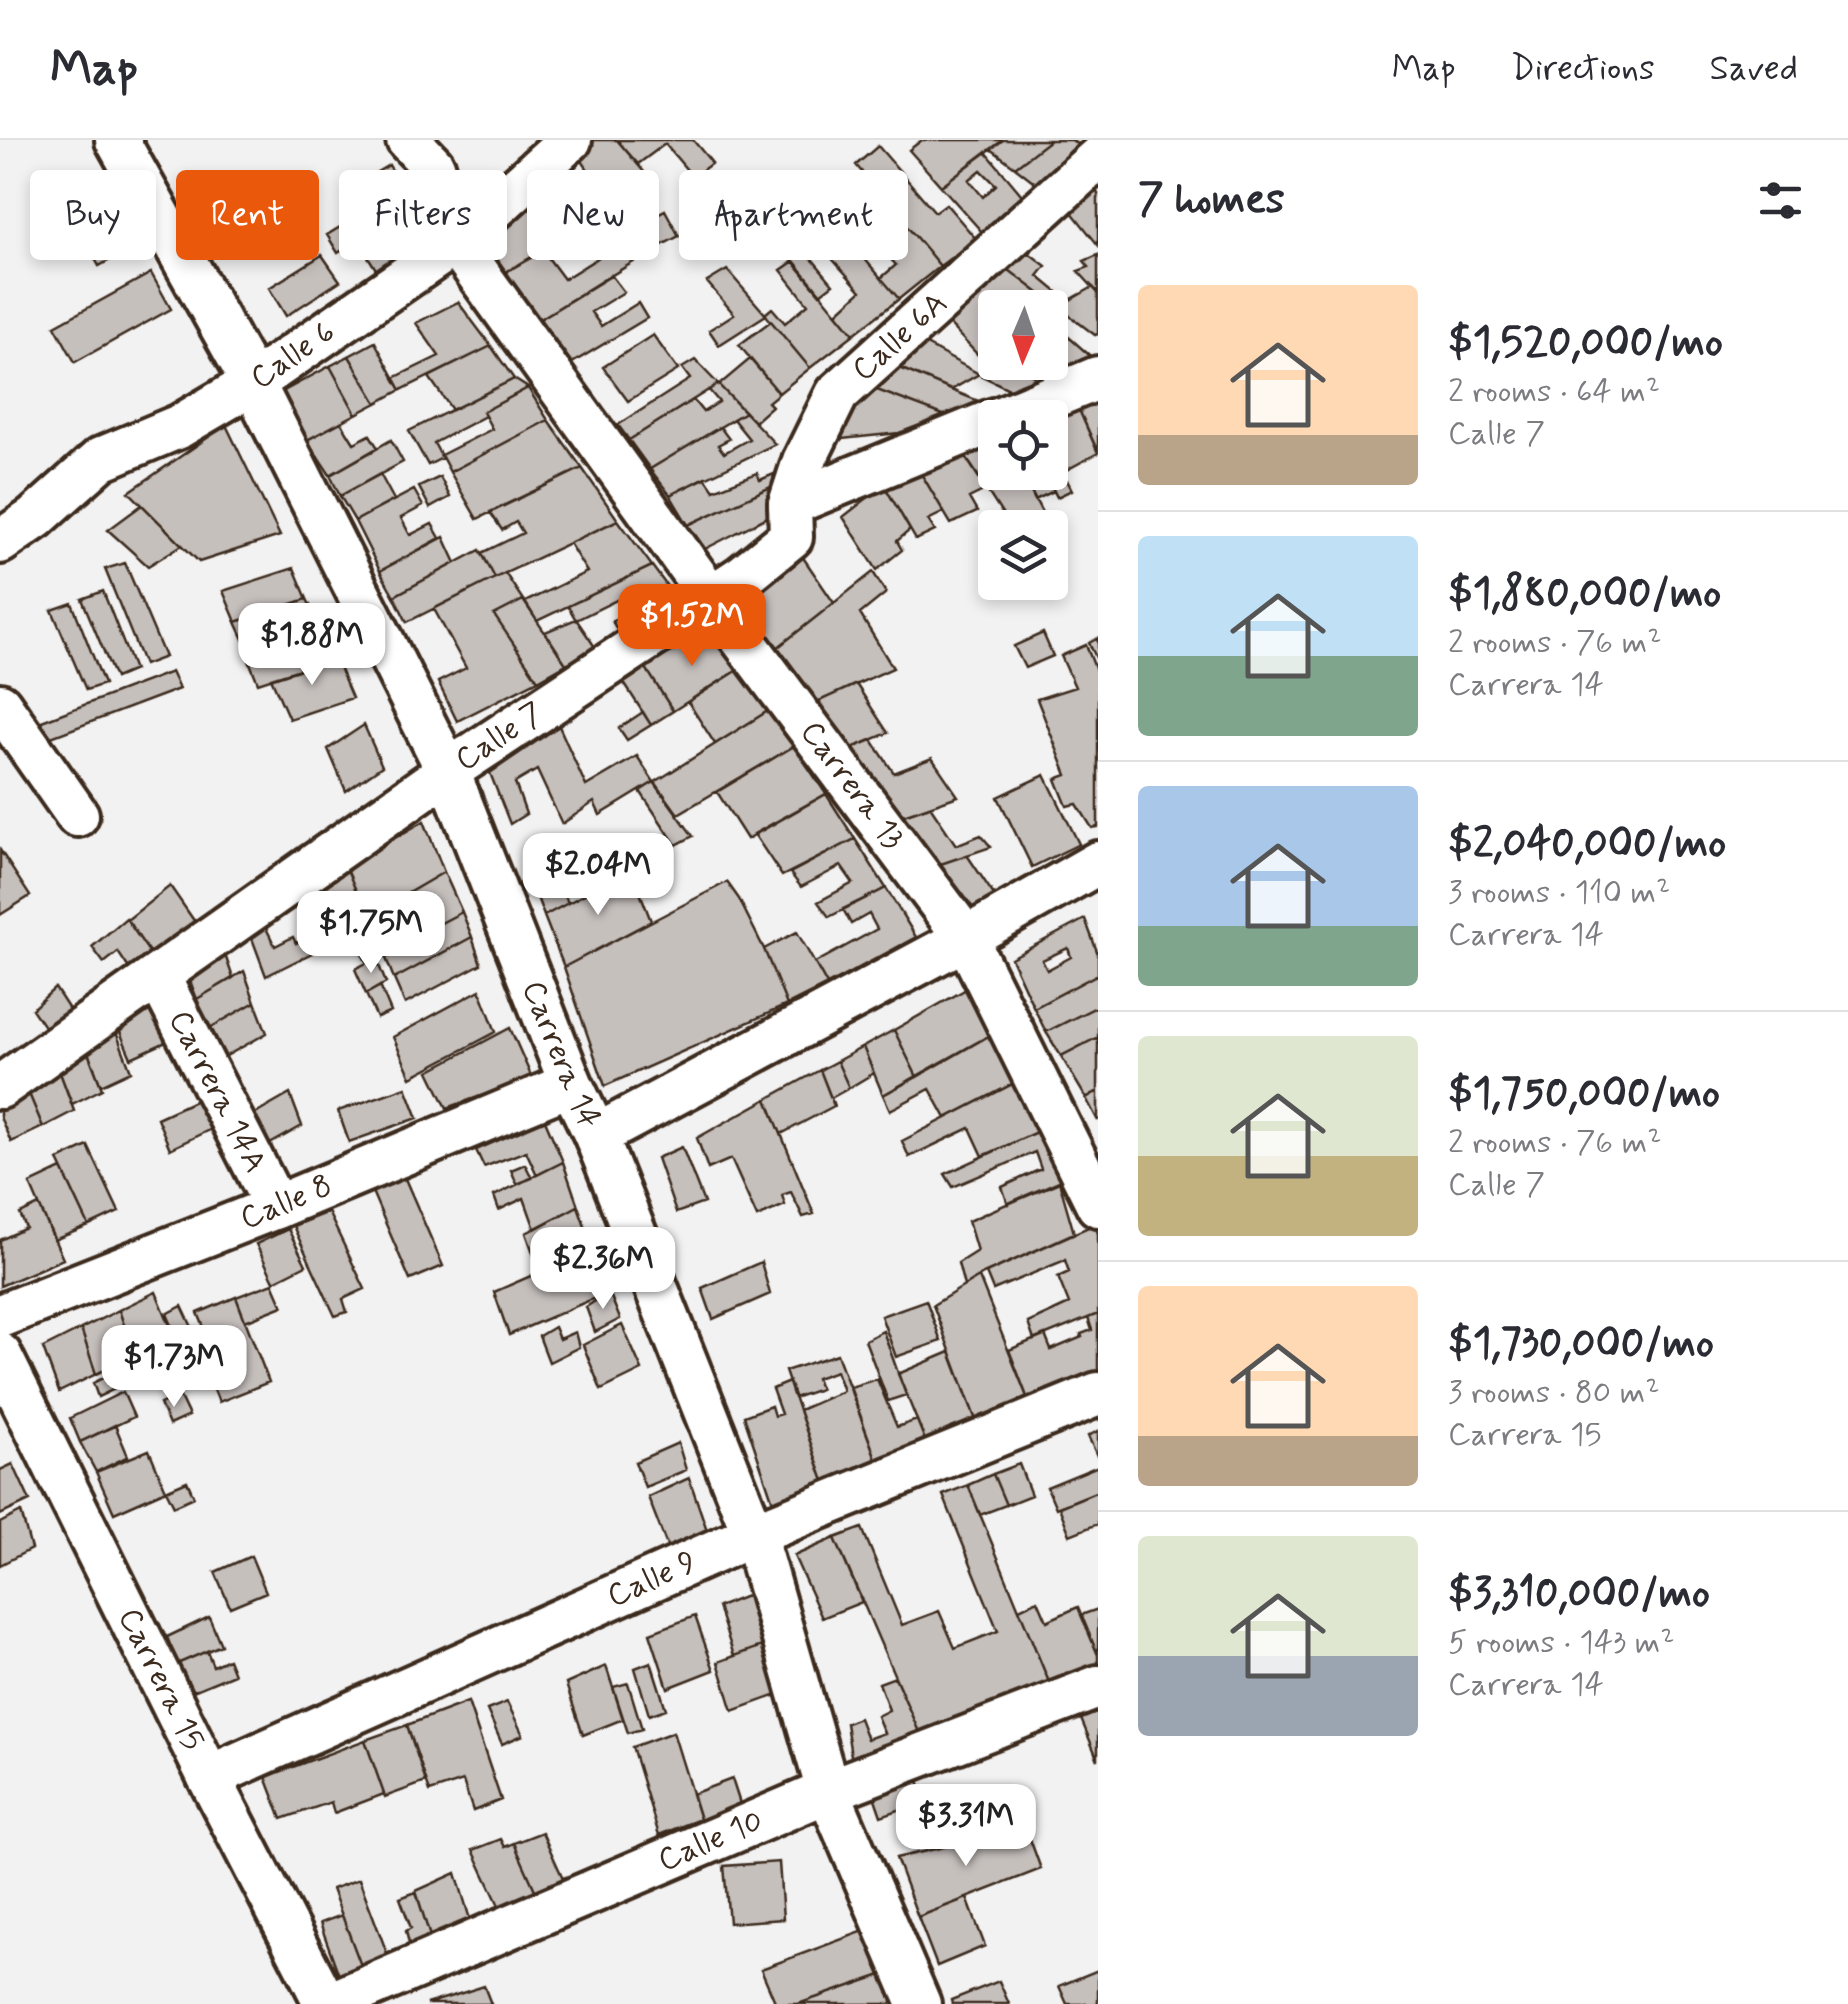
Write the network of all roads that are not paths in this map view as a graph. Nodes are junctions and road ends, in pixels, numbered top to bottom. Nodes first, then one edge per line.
1 (117, 140) edge
2 (408, 140) edge
3 (570, 140) edge
4 (1098, 158) edge
5 (434, 170) edge
6 (507, 197) edge
7 (432, 260) edge
8 (468, 260) edge
9 (1098, 378) edge
10 (253, 384) junction
11 (1044, 400) edge
12 (978, 427) edge
13 (790, 504) junction
14 (0, 542) edge
15 (710, 596) junction
16 (0, 705) edge
17 (448, 771) junction
18 (77, 815) dead end
19 (1098, 862) edge
20 (966, 938) junction
21 (158, 976) junction
22 (570, 1084) junction
23 (0, 1087) edge
24 (596, 1136) junction
25 (1098, 1205) edge
26 (276, 1207) junction
27 (0, 1316) edge
28 (0, 1355) edge
29 (1098, 1394) edge
30 (754, 1534) junction
31 (1098, 1687) edge
32 (209, 1777) junction
33 (828, 1790) junction
34 (327, 2004) edge
35 (919, 2004) edge

1 - 10 street, Carrera 14
2 - 5 street, Carrera 13
3 - 6 street, Calle 6
4 - 13 street, Calle 6A
7 - 10 street, Calle 6
8 - 15 street, Carrera 13
9 - 11 street
10 - 14 street, Calle 6
10 - 17 street, Carrera 14
12 - 13 street
13 - 15 street, Calle 7
15 - 17 street, Calle 7
15 - 20 street, Carrera 13
16 - 18 street
17 - 21 street, Calle 7
17 - 22 street, Carrera 14
19 - 20 street
20 - 24 street
20 - 25 street, Carrera 13
21 - 23 street, Calle 7
21 - 26 street, Carrera 14A
22 - 24 street, Carrera 14
22 - 26 street, Calle 8
24 - 30 street, Carrera 14
26 - 27 street, Calle 8
28 - 32 street, Carrera 15
29 - 30 street, Calle 9
30 - 32 street, Calle 9
30 - 33 street, Carrera 14
31 - 33 street, Calle 10
32 - 34 street, Carrera 15
33 - 34 street, Calle 10
33 - 35 street, Carrera 14

